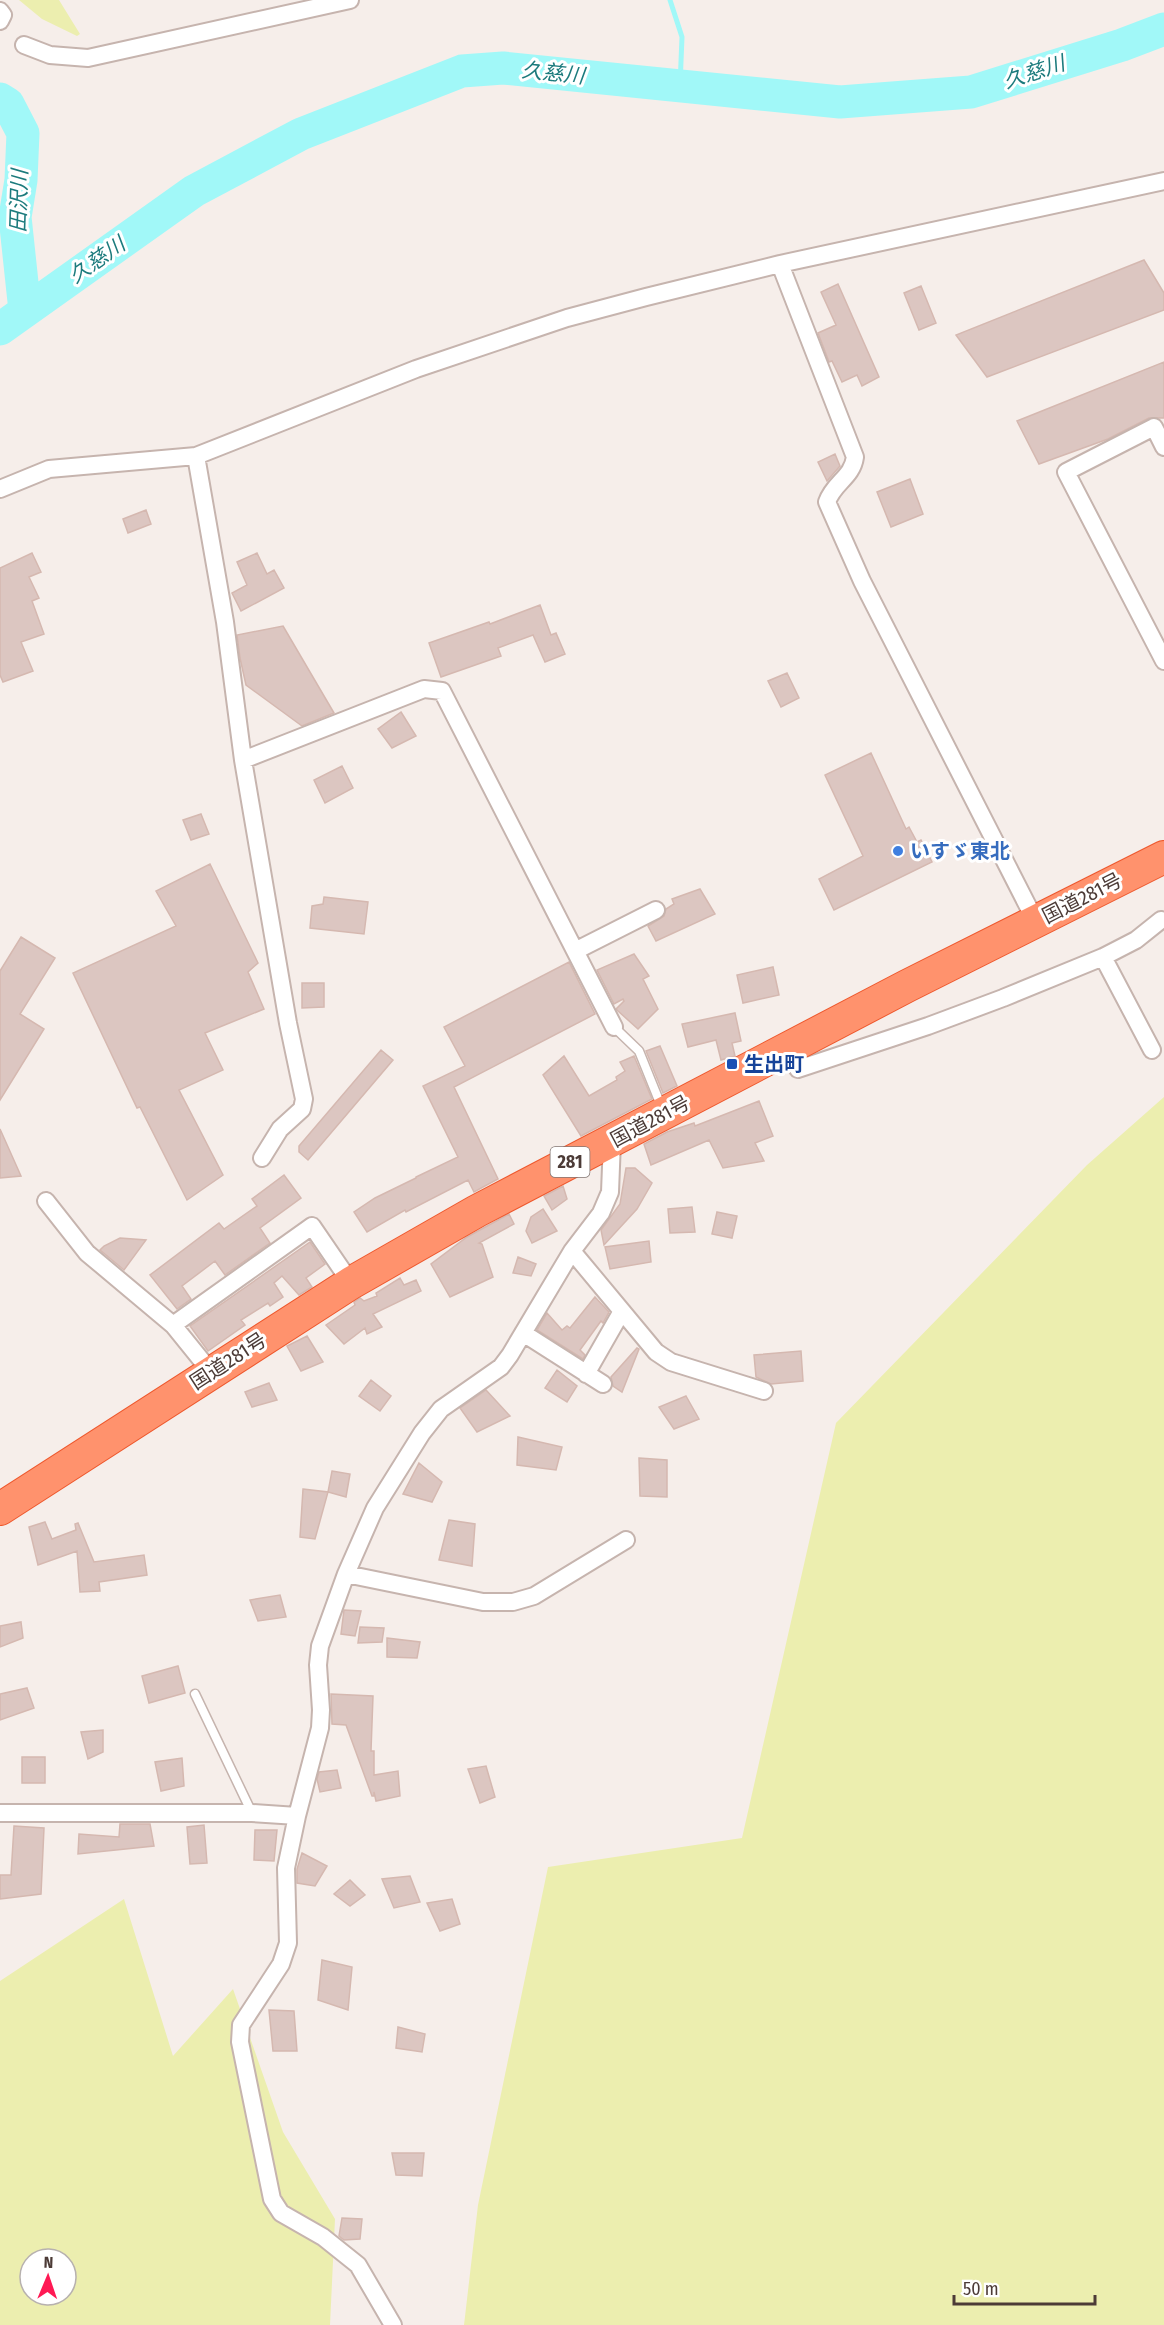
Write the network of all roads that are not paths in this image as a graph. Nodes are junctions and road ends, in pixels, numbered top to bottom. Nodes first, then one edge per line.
1 (351, 0) edge
2 (0, 11) edge
3 (0, 21) edge
4 (24, 45) dead end
5 (1164, 181) edge
6 (780, 264) junction
7 (1164, 447) edge
8 (196, 456) junction
9 (0, 489) edge
10 (1164, 661) edge
11 (243, 760) junction
12 (1164, 857) edge
13 (656, 910) dead end
14 (1161, 920) dead end
15 (1036, 922) junction
16 (575, 951) junction
17 (1102, 957) junction
18 (617, 1031) joint
19 (786, 1049) junction
20 (1152, 1050) dead end
21 (665, 1114) junction
22 (612, 1141) junction
23 (262, 1158) dead end
24 (46, 1201) dead end
25 (572, 1251) junction
26 (351, 1283) junction
27 (622, 1311) junction
28 (173, 1325) junction
29 (523, 1333) junction
30 (211, 1372) junction
31 (586, 1374) junction
32 (603, 1384) dead end
33 (764, 1391) dead end
34 (0, 1509) edge
35 (626, 1540) dead end
36 (346, 1574) junction
37 (195, 1694) dead end
38 (0, 1813) edge
39 (252, 1813) junction
40 (297, 1816) junction
41 (393, 2325) edge

1 - 4 street
2 - 3 street
5 - 6 street
6 - 8 street
6 - 15 street
7 - 10 street
8 - 9 street
8 - 11 street
11 - 16 street
11 - 23 street
12 - 15 highway, 国道281号 / 281
13 - 16 street
14 - 17 street
15 - 19 highway, 国道281号 / 281
16 - 18 street
17 - 19 street
17 - 20 street
18 - 21 lane
19 - 21 highway, 国道281号 / 281
21 - 22 highway, 国道281号 / 281
22 - 25 street
22 - 26 highway, 国道281号 / 281
24 - 28 street
25 - 27 street
25 - 29 street
26 - 28 street
26 - 30 highway, 国道281号 / 281
27 - 31 street
27 - 33 street
28 - 30 street
29 - 31 street
29 - 36 street
30 - 34 highway, 国道281号 / 281
31 - 32 street
35 - 36 street
36 - 40 street
37 - 39 lane
38 - 39 street
39 - 40 street
40 - 41 street

